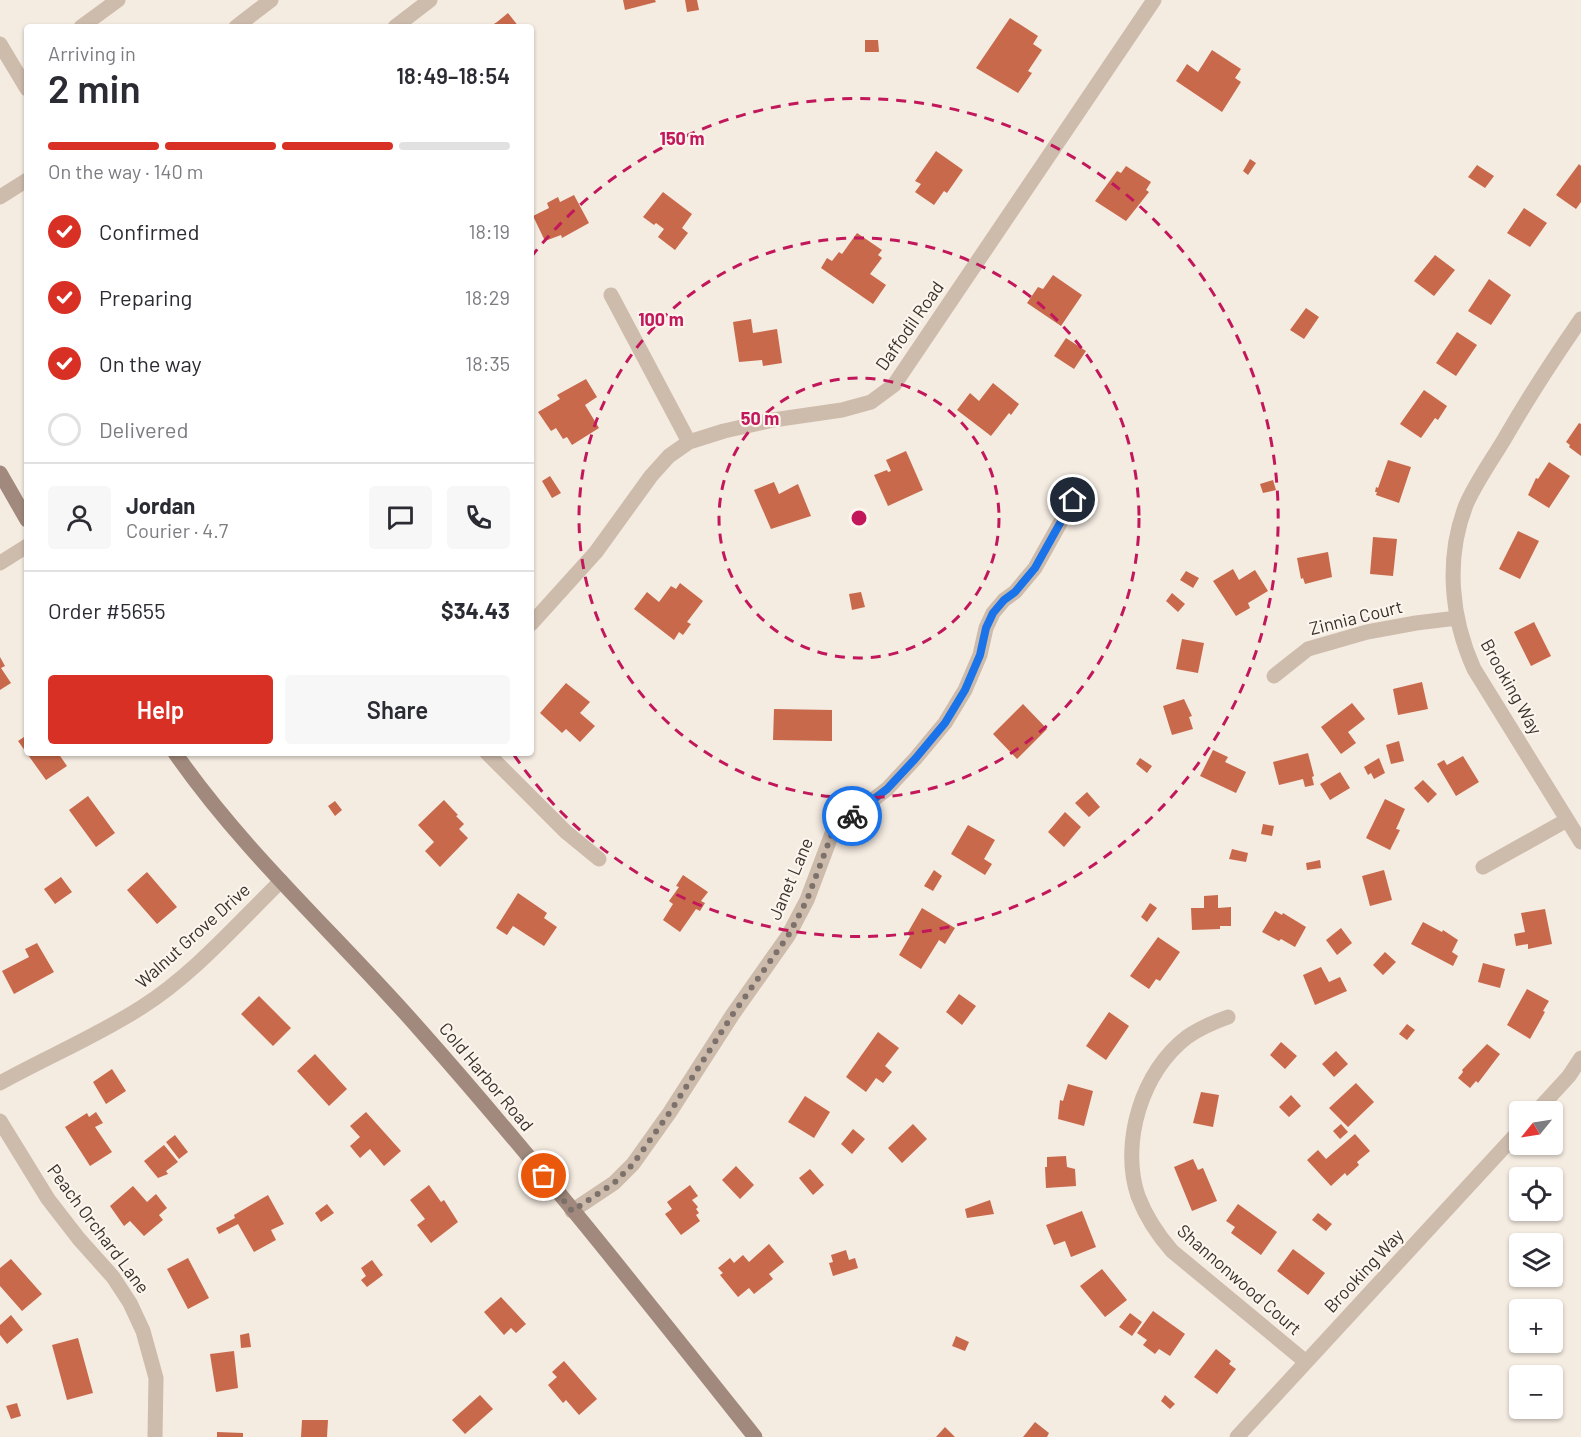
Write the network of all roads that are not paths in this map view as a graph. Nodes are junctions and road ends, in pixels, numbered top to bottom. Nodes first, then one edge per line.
1 (118, 0) edge
2 (271, 0) edge
3 (430, 0) edge
4 (1154, 0) edge
5 (85, 24) edge
6 (240, 24) edge
7 (399, 24) edge
8 (0, 44) edge
9 (22, 70) edge
10 (24, 182) edge
11 (0, 197) edge
12 (611, 295) dead end
13 (1581, 320) edge
14 (689, 442) junction
15 (0, 473) edge
16 (1073, 500) dead end
17 (24, 515) edge
18 (24, 548) edge
19 (0, 563) edge
20 (1457, 618) junction
21 (534, 621) edge
22 (1274, 676) dead end
23 (177, 756) edge
24 (490, 756) edge
25 (1567, 820) junction
26 (1581, 842) edge
27 (599, 859) dead end
28 (1483, 867) dead end
29 (281, 881) junction
30 (1228, 1017) dead end
31 (1581, 1058) edge
32 (0, 1083) edge
33 (1546, 1101) edge
34 (0, 1121) edge
35 (1509, 1142) edge
36 (572, 1211) junction
37 (1305, 1362) junction
38 (155, 1437) edge
39 (755, 1437) edge
40 (1237, 1437) edge

1 - 5 street
2 - 6 street
3 - 7 street
4 - 14 street, Daffodil Road
8 - 9 street
10 - 11 street
12 - 14 street
13 - 20 street, Brooking Way
14 - 21 street, Daffodil Road
15 - 17 main road
16 - 36 street, Janet Lane
18 - 19 street
20 - 22 street, Zinnia Court
20 - 25 street, Brooking Way
23 - 29 main road, Cold Harbor Road
24 - 27 street
25 - 26 street, Brooking Way
25 - 28 street
29 - 32 street, Walnut Grove Drive
29 - 36 main road, Cold Harbor Road
30 - 37 street, Shannonwood Court
31 - 33 street
34 - 38 street, Peach Orchard Lane
35 - 37 street, Brooking Way
36 - 39 main road, Cold Harbor Road
37 - 40 street, Brooking Way

